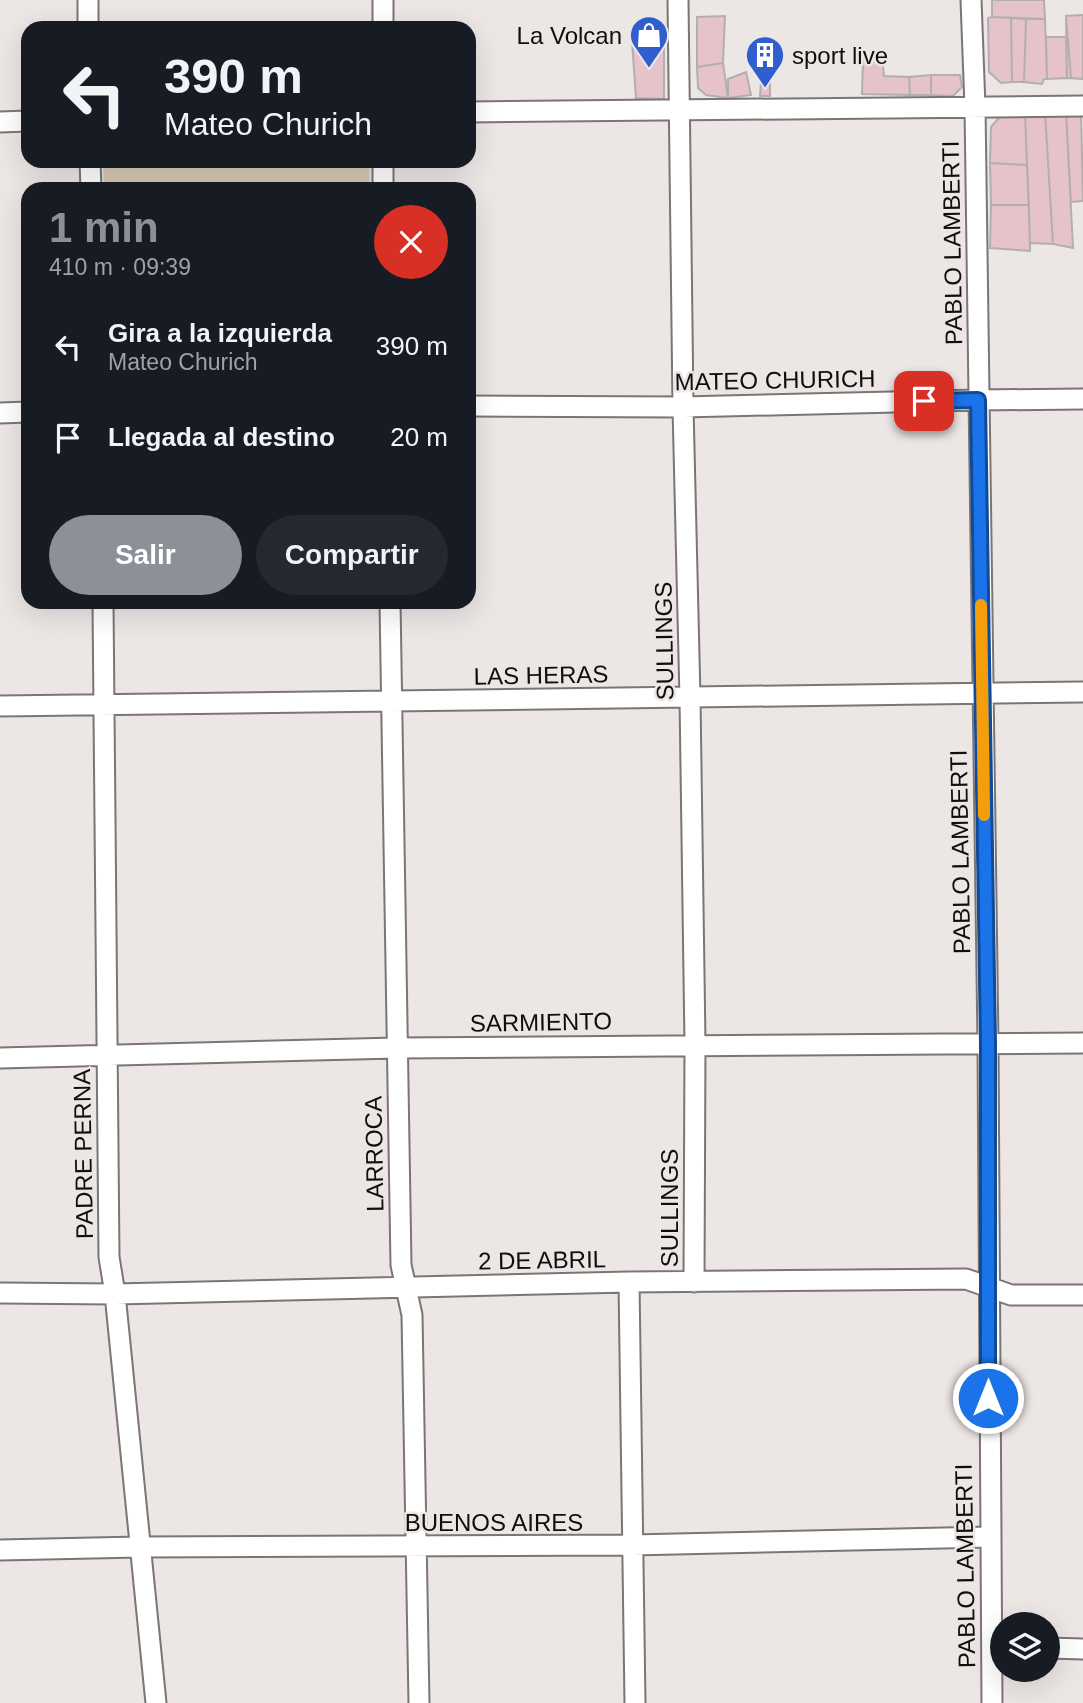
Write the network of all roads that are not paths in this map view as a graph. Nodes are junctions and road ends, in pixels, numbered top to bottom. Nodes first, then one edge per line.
1 (88, 0) edge
2 (383, 0) edge
3 (678, 0) edge
4 (971, 0) edge
5 (88, 21) edge
6 (383, 21) edge
7 (1083, 106) edge
8 (975, 107) junction
9 (681, 111) junction
10 (476, 112) edge
11 (21, 121) edge
12 (0, 122) edge
13 (1083, 399) edge
14 (978, 400) junction
15 (476, 406) edge
16 (683, 407) junction
17 (21, 412) edge
18 (0, 413) edge
19 (103, 609) edge
20 (390, 609) edge
21 (982, 692) junction
22 (1083, 692) edge
23 (690, 698) junction
24 (391, 701) junction
25 (104, 704) junction
26 (0, 706) edge
27 (1083, 1043) edge
28 (695, 1044) junction
29 (988, 1044) junction
30 (396, 1048) junction
31 (106, 1055) junction
32 (0, 1058) edge
33 (629, 1282) junction
34 (694, 1282) junction
35 (988, 1286) junction
36 (407, 1287) junction
37 (0, 1293) edge
38 (115, 1294) junction
39 (1083, 1295) edge
40 (989, 1540) junction
41 (632, 1545) junction
42 (139, 1547) junction
43 (418, 1547) junction
44 (0, 1550) edge
45 (994, 1612) edge
46 (1060, 1648) edge
47 (1083, 1649) edge
48 (994, 1682) edge
49 (156, 1703) edge
50 (419, 1703) edge
51 (635, 1703) edge
52 (992, 1703) edge

1 - 5 street
2 - 6 street
3 - 9 street, SULLINGS
4 - 8 street, PABLO LAMBERTI
7 - 8 street
8 - 9 street
8 - 14 street, PABLO LAMBERTI
9 - 10 street
9 - 16 street, SULLINGS
11 - 12 street
13 - 14 street, MATEO CHURICH
14 - 16 street, MATEO CHURICH
14 - 21 street, PABLO LAMBERTI
15 - 16 street, MATEO CHURICH
16 - 23 street, SULLINGS
17 - 18 street
19 - 25 street, PADRE PERNA
20 - 24 street, LARROCA
21 - 22 street, LAS HERAS
21 - 23 street, LAS HERAS
21 - 29 street, PABLO LAMBERTI
23 - 24 street, LAS HERAS
23 - 28 street, SULLINGS
24 - 25 street, LAS HERAS
24 - 30 street, LARROCA
25 - 26 street, LAS HERAS
25 - 31 street, PADRE PERNA
27 - 29 street, SARMIENTO
28 - 29 street, SARMIENTO
28 - 30 street, SARMIENTO
28 - 34 street, SULLINGS
29 - 35 street, PABLO LAMBERTI
30 - 31 street, SARMIENTO
30 - 36 street, LARROCA
31 - 32 street, SARMIENTO
31 - 38 street, PADRE PERNA
33 - 34 street, 2 DE ABRIL
33 - 36 street, 2 DE ABRIL
33 - 41 street, SULLINGS
34 - 35 street, 2 DE ABRIL
35 - 39 street, 2 DE ABRIL
35 - 40 street, PABLO LAMBERTI
36 - 38 street, 2 DE ABRIL
36 - 43 street, LARROCA
37 - 38 street, 2 DE ABRIL
38 - 42 street, PADRE PERNA
40 - 41 street, BUENOS AIRES
40 - 45 street, PABLO LAMBERTI
41 - 43 street, BUENOS AIRES
41 - 51 street, SULLINGS
42 - 43 street, BUENOS AIRES
42 - 44 street, BUENOS AIRES
42 - 49 street, PADRE PERNA
43 - 50 street, LARROCA
46 - 47 street
48 - 52 street, PABLO LAMBERTI

